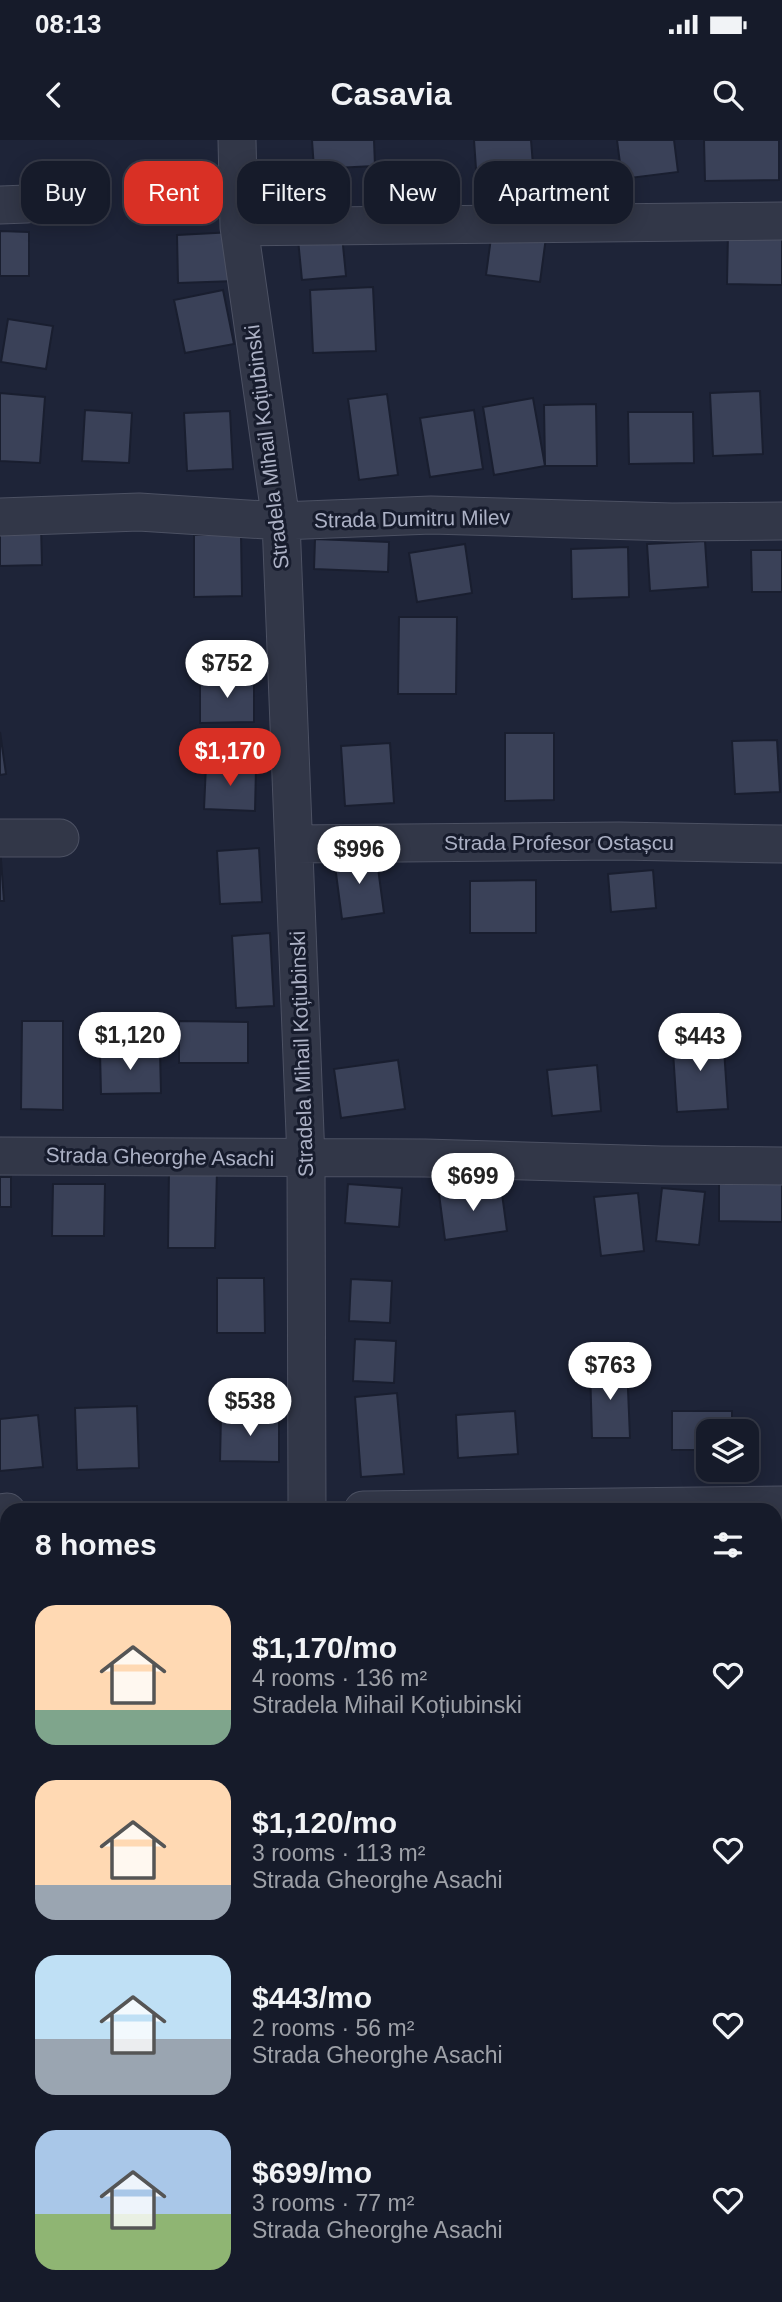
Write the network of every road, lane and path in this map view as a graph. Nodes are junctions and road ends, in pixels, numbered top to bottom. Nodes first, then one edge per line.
1 (237, 140) edge
2 (782, 220) edge
3 (239, 227) junction
4 (0, 517) edge
5 (281, 521) junction
6 (782, 521) edge
7 (0, 838) edge
8 (60, 838) dead end
9 (294, 844) junction
10 (782, 844) edge
11 (0, 1156) edge
12 (306, 1159) junction
13 (782, 1166) edge
14 (307, 1503) edge

1 - 3 street, Stradela Mihail Koțiubinski
2 - 3 street
3 - 5 street, Stradela Mihail Koțiubinski
4 - 5 street, Strada Dumitru Milev
5 - 6 street, Strada Dumitru Milev
5 - 9 street, Stradela Mihail Koțiubinski
7 - 8 street
9 - 10 street, Strada Profesor Ostașcu
9 - 12 street, Stradela Mihail Koțiubinski
11 - 12 street, Strada Gheorghe Asachi
12 - 13 street, Strada Gheorghe Asachi
12 - 14 street, Stradela Mihail Koțiubinski

